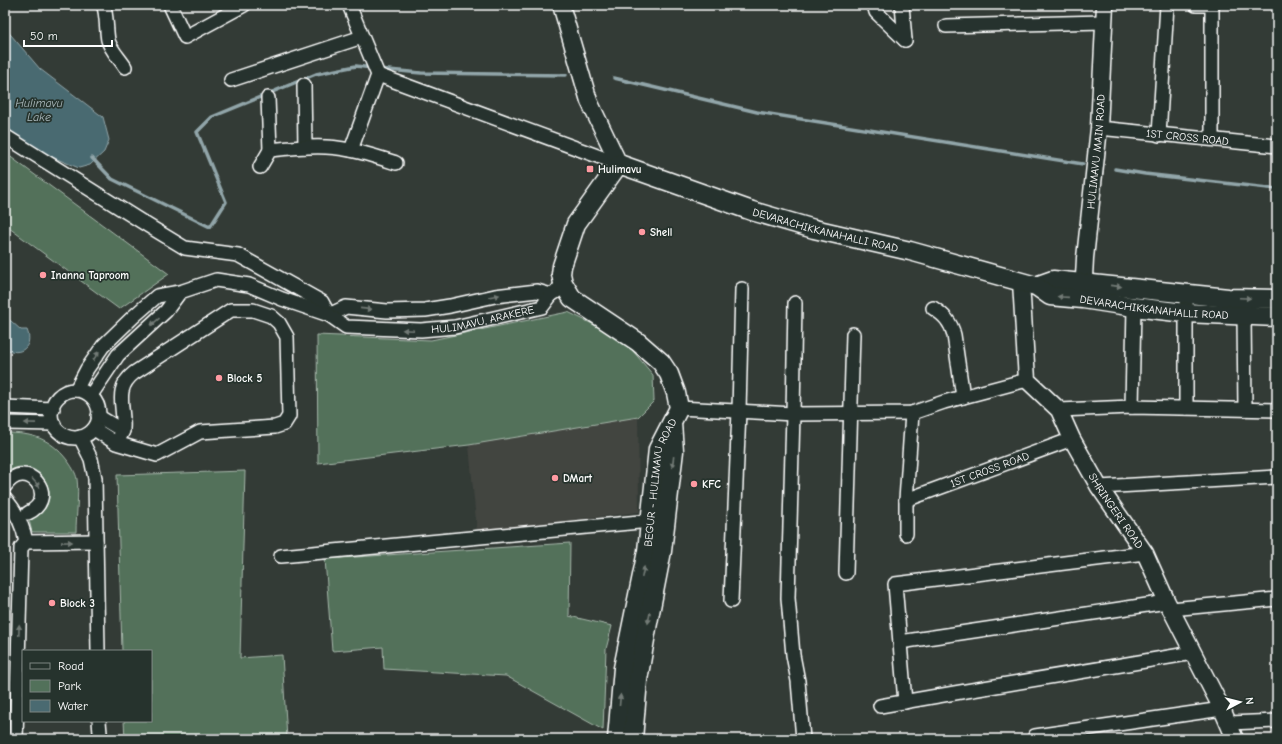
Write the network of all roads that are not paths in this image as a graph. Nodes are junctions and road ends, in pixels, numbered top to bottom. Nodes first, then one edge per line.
1 (103, 5) edge
2 (170, 5) edge
3 (244, 5) edge
4 (349, 5) edge
5 (561, 5) edge
6 (874, 5) edge
7 (902, 5) edge
8 (1105, 5) edge
9 (1167, 5) edge
10 (1196, 5) edge
11 (1212, 5) edge
12 (1104, 22) junction
13 (946, 26) dead end
14 (362, 37) junction
15 (125, 67) dead end
16 (376, 71) junction
17 (231, 80) dead end
18 (304, 85) dead end
19 (268, 98) dead end
20 (1099, 128) junction
21 (1159, 135) junction
22 (5, 136) edge
23 (1212, 139) junction
24 (304, 146) junction
25 (1277, 146) edge
26 (270, 150) junction
27 (351, 150) junction
28 (396, 162) dead end
29 (619, 164) junction
30 (260, 167) dead end
31 (1028, 284) junction
32 (557, 289) junction
33 (742, 289) dead end
34 (1084, 291) junction
35 (180, 292) junction
36 (1187, 294) junction
37 (1277, 299) edge
38 (795, 303) dead end
39 (1134, 307) junction
40 (933, 308) dead end
41 (1185, 313) junction
42 (329, 316) junction
43 (1244, 316) junction
44 (1277, 317) edge
45 (853, 334) dead end
46 (1027, 380) junction
47 (76, 390) junction
48 (90, 395) junction
49 (963, 397) junction
50 (1132, 407) junction
51 (5, 408) edge
52 (1186, 408) junction
53 (53, 409) junction
54 (1245, 409) junction
55 (1059, 410) junction
56 (1277, 410) edge
57 (739, 411) junction
58 (912, 413) junction
59 (794, 414) junction
60 (851, 414) junction
61 (676, 415) junction
62 (98, 416) junction
63 (5, 423) edge
64 (54, 424) junction
65 (94, 429) junction
66 (123, 431) junction
67 (80, 437) junction
68 (1072, 439) junction
69 (116, 443) junction
70 (1277, 477) edge
71 (5, 486) edge
72 (1099, 487) junction
73 (5, 500) edge
74 (906, 500) junction
75 (28, 513) dead end
76 (658, 522) junction
77 (906, 534) dead end
78 (96, 541) junction
79 (26, 542) junction
80 (1145, 553) junction
81 (280, 556) dead end
82 (846, 572) dead end
83 (1277, 600) edge
84 (731, 601) dead end
85 (1169, 606) junction
86 (900, 642) junction
87 (98, 650) edge
88 (1193, 653) junction
89 (905, 702) junction
90 (880, 706) dead end
91 (1222, 709) junction
92 (1277, 721) edge
93 (99, 722) edge
94 (1229, 724) junction
95 (1035, 736) dead end
96 (16, 739) edge
97 (101, 739) edge
98 (617, 739) edge
99 (633, 739) edge
100 (803, 739) edge
101 (1235, 739) edge

1 - 15 street
2 - 3 street
4 - 14 street
5 - 29 street
6 - 7 street
8 - 12 street, HULIMAVU MAIN ROAD
9 - 21 street
10 - 11 street
11 - 23 street
12 - 13 street
12 - 20 street, HULIMAVU MAIN ROAD
14 - 16 street
14 - 17 street
16 - 27 street
16 - 29 street
18 - 24 street
19 - 26 street
20 - 21 street, 1ST CROSS ROAD
20 - 34 street, HULIMAVU MAIN ROAD
21 - 23 street, 1ST CROSS ROAD
22 - 42 street
23 - 25 street, 1ST CROSS ROAD
24 - 26 street
24 - 27 street
26 - 30 street
27 - 28 street
29 - 31 main road, DEVARACHIKKANAHALLI ROAD
29 - 32 main road
31 - 34 main road, DEVARACHIKKANAHALLI ROAD
31 - 46 street
42 -> 32 street, HULIMAVU, ARAKERE
32 -> 42 street, HULIMAVU, ARAKERE
32 - 61 main road, BEGUR - HULIMAVU ROAD
33 - 57 street
34 -> 36 main road, DEVARACHIKKANAHALLI ROAD
34 - 39 main road, DEVARACHIKKANAHALLI ROAD
35 - 42 street
47 -> 35 street
35 -> 48 street
36 -> 37 main road, DEVARACHIKKANAHALLI ROAD
36 - 41 street
38 - 59 street
39 - 41 main road, DEVARACHIKKANAHALLI ROAD
39 - 50 street
40 - 49 street
41 - 43 main road, DEVARACHIKKANAHALLI ROAD
41 - 52 street
43 - 44 main road, DEVARACHIKKANAHALLI ROAD
43 - 54 street
45 - 60 street
46 - 49 street
46 - 55 street, SHRINGERI ROAD
47 - 48 street
47 - 53 street
48 - 62 street
49 - 58 street
50 - 52 street
50 - 55 street
51 - 53 street
52 - 54 street
53 - 64 street
54 - 56 street
55 - 68 street, SHRINGERI ROAD
57 - 59 street
57 - 61 street
57 - 84 street
58 - 60 street
58 - 74 street
59 - 60 street
59 - 100 street
60 - 82 street
61 - 76 main road, BEGUR - HULIMAVU ROAD
62 - 65 street
62 - 66 street
64 -> 63 street
64 - 67 street
65 - 67 street
65 - 69 street
66 - 69 street
66 - 69 street
67 - 78 street
68 - 72 street, SHRINGERI ROAD
68 - 74 street, 1ST CROSS ROAD
70 - 72 street
71 -> 75 street
72 - 80 street, SHRINGERI ROAD
73 - 79 street
74 - 77 street
76 - 81 street
98 -> 76 main road, BEGUR - HULIMAVU ROAD
76 -> 99 main road, BEGUR - HULIMAVU ROAD
79 -> 78 street
78 - 87 street
96 -> 79 street
80 - 85 street, SHRINGERI ROAD
80 - 86 street
83 - 85 street
85 - 86 street
85 - 88 street, SHRINGERI ROAD
86 - 89 street
88 - 89 street
88 - 91 street, SHRINGERI ROAD
89 - 90 street
91 - 94 street, SHRINGERI ROAD
91 - 95 street
92 - 94 street
93 - 97 street
94 - 101 street, SHRINGERI ROAD

